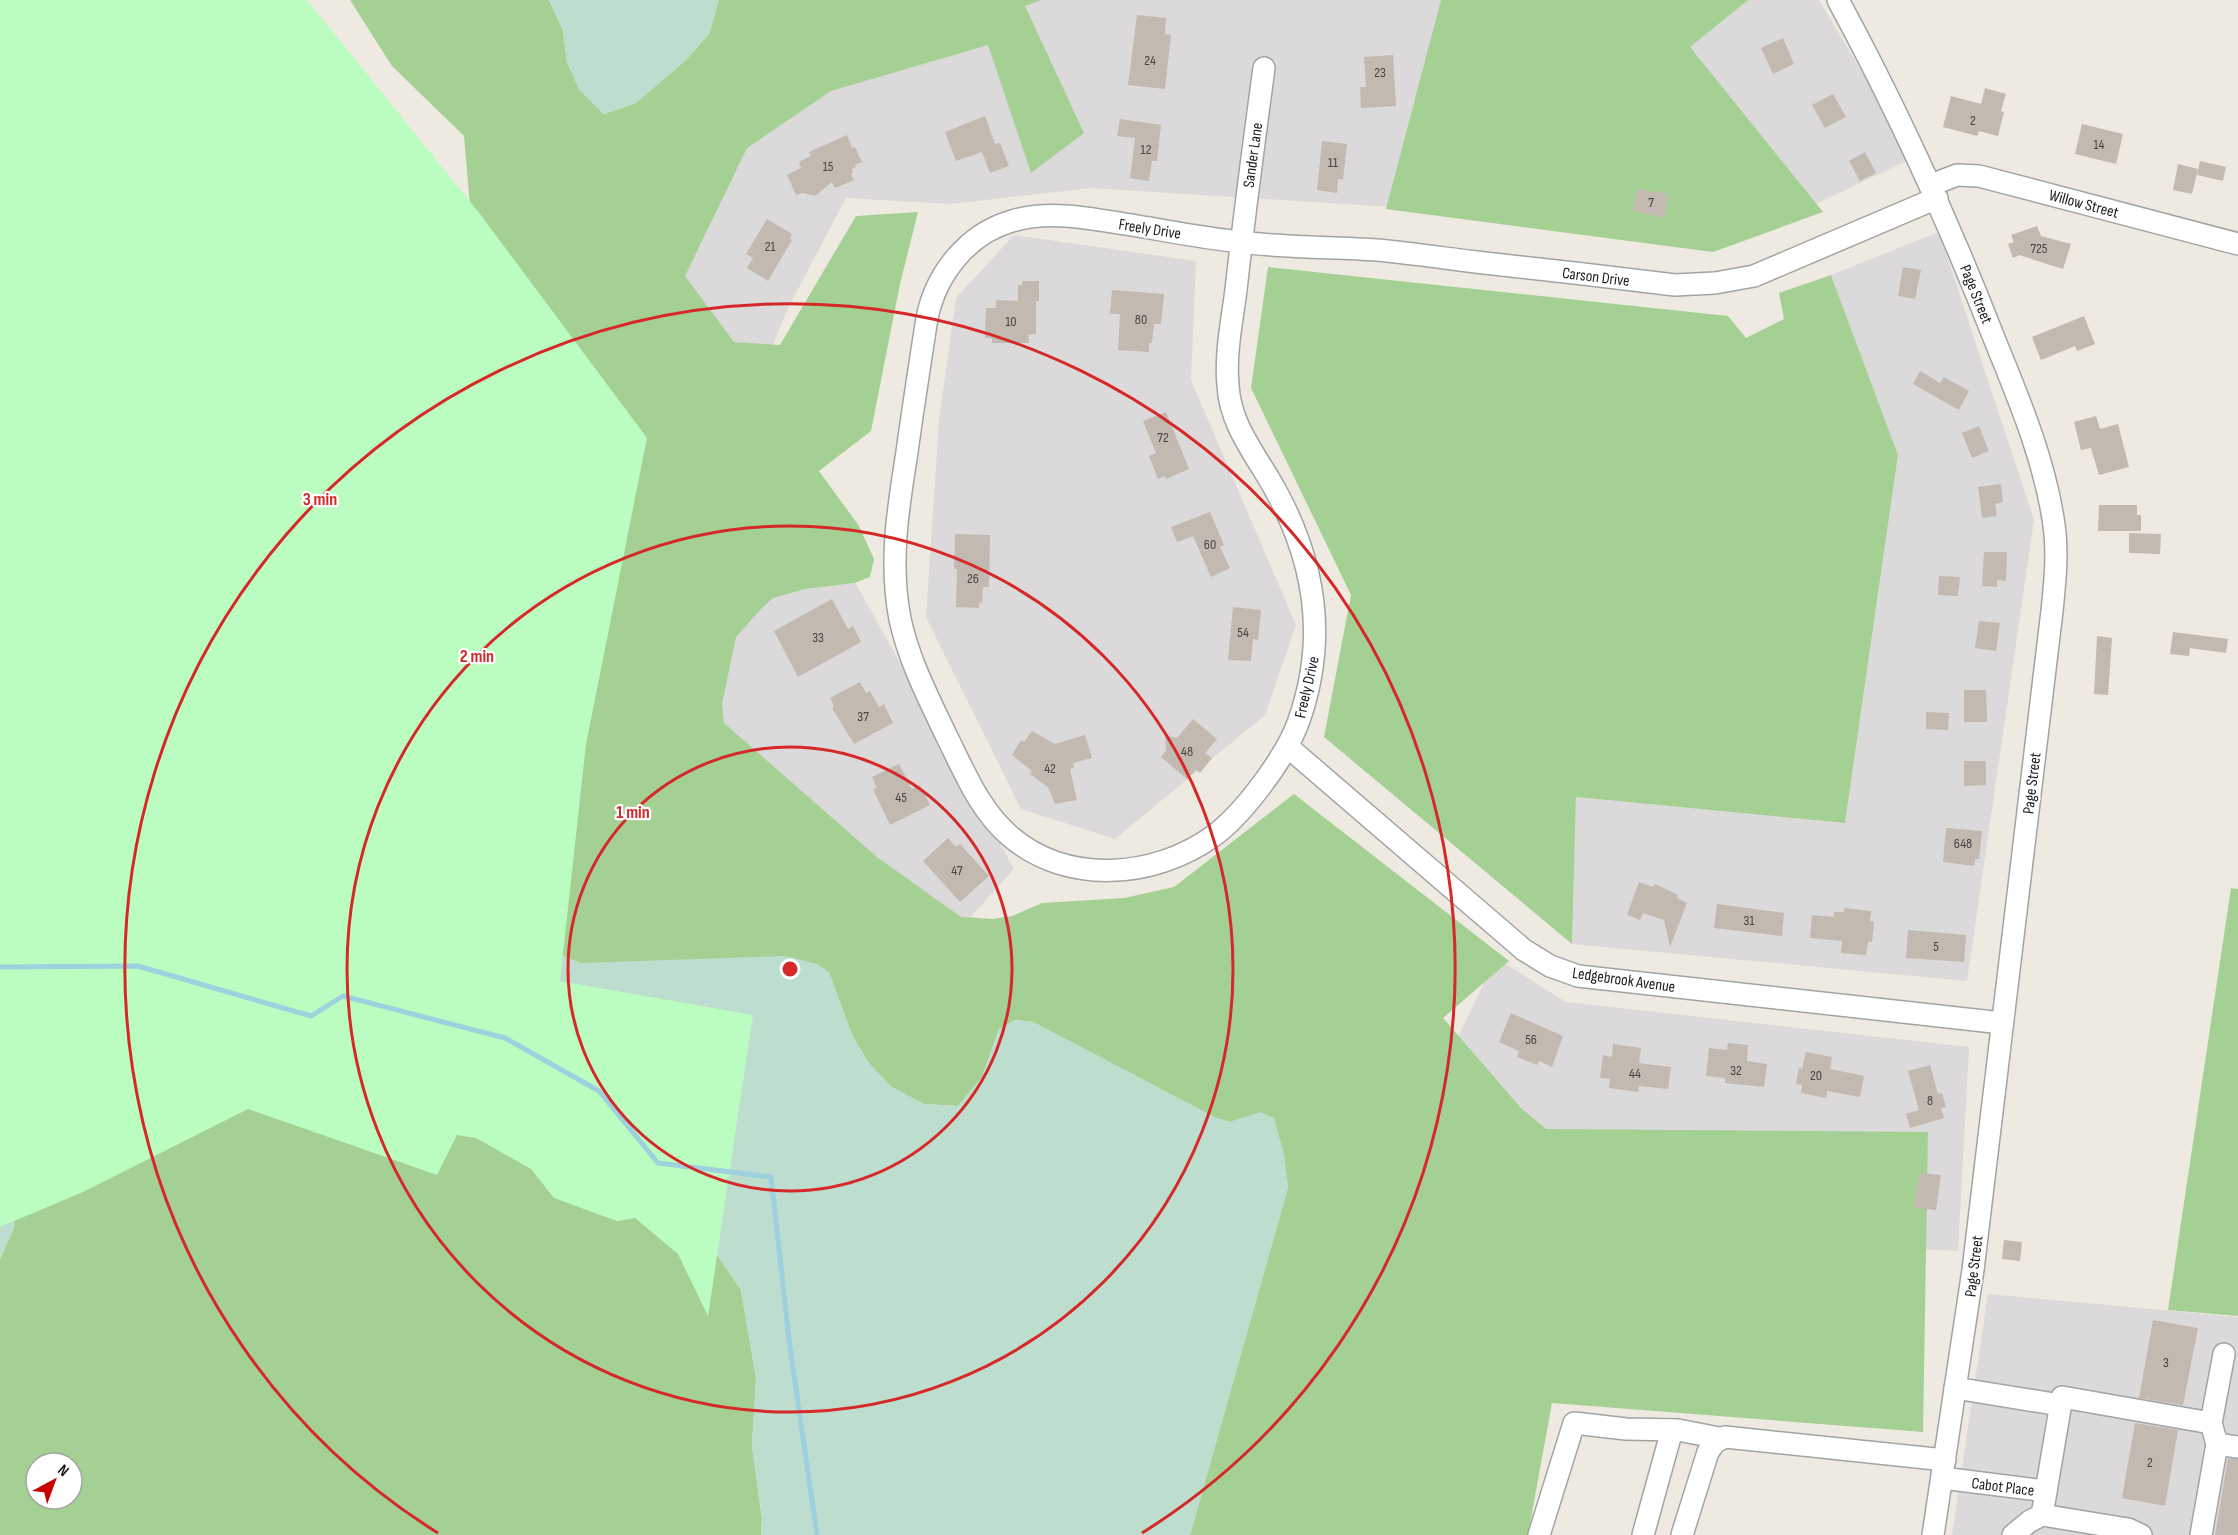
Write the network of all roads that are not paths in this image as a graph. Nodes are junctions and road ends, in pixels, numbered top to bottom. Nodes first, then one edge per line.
1 (1838, 0) edge
2 (1264, 68) dead end
3 (1934, 191) junction
4 (1241, 242) junction
5 (2238, 244) edge
6 (1288, 747) junction
7 (2002, 1023) junction
8 (2224, 1354) dead end
9 (1955, 1388) junction
10 (2060, 1405) junction
11 (1672, 1430) junction
12 (2214, 1433) junction
13 (1719, 1438) junction
14 (2238, 1447) edge
15 (1944, 1469) junction
16 (2046, 1491) junction
17 (2042, 1515) junction
18 (1539, 1535) edge
19 (1643, 1535) edge
20 (1682, 1535) edge
21 (1933, 1535) edge
22 (2013, 1535) edge
23 (2141, 1535) edge
24 (2201, 1535) edge

1 - 3 street, Page Street
2 - 4 street, Sander Lane
3 - 4 street, Carson Drive
3 - 5 street, Willow Street
3 - 7 street, Page Street
4 - 6 street, Freely Drive
4 - 6 street, Freely Drive
6 - 7 street, Ledgebrook Avenue
7 - 9 street, Page Street
8 - 12 street
9 - 10 street
9 - 15 street, Page Street
10 - 12 street
10 - 16 street
11 - 13 street, Cabot Place
11 - 18 street, Cabot Place
11 - 19 street
12 - 14 street
12 - 24 street
13 - 15 street, Cabot Place
13 - 20 street
15 - 16 street, Cabot Place
15 - 21 street, Page Street
16 - 17 street, Cabot Place
17 - 22 street
17 - 23 street, Cabot Place

